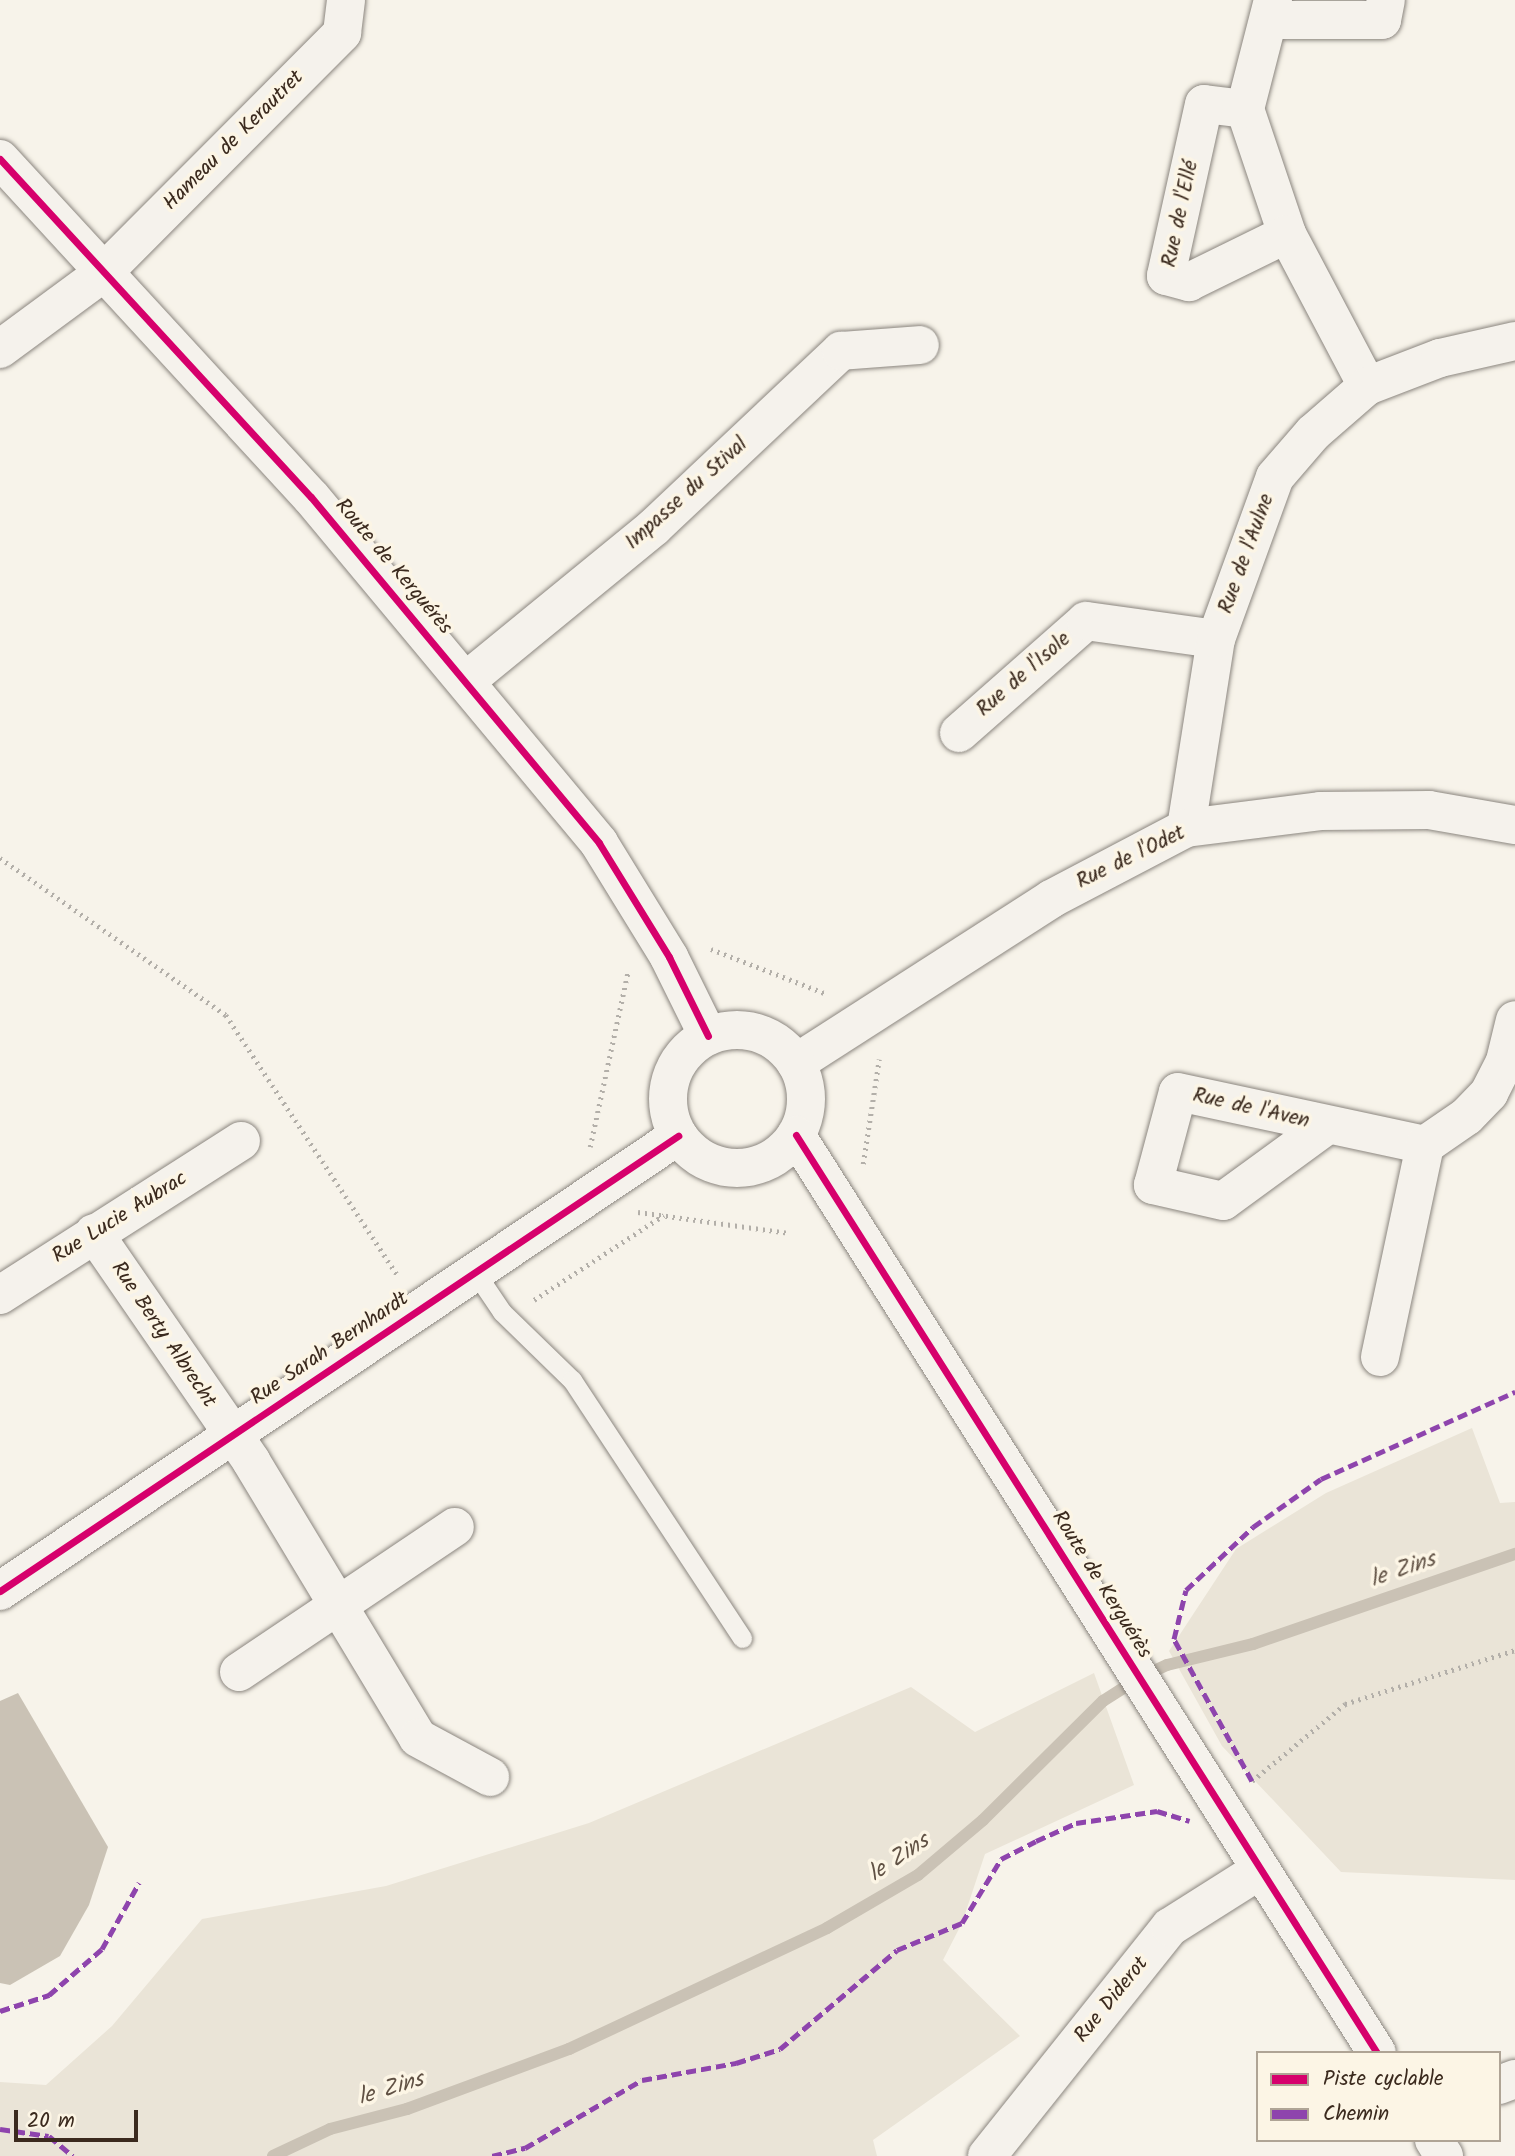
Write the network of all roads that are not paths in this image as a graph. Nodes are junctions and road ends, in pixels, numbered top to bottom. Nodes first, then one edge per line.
1 (346, 0) edge
2 (1386, 0) edge
3 (1271, 10) edge
4 (1245, 109) junction
5 (0, 159) edge
6 (1287, 234) junction
7 (103, 274) junction
8 (1515, 341) edge
9 (920, 345) dead end
10 (0, 349) edge
11 (1367, 386) junction
12 (1216, 639) junction
13 (466, 681) junction
14 (959, 733) dead end
15 (1515, 825) edge
16 (1186, 828) junction
17 (1515, 1020) edge
18 (708, 1036) junction
19 (796, 1063) junction
20 (1326, 1126) dead end
21 (796, 1135) junction
22 (678, 1136) junction
23 (241, 1141) dead end
24 (1425, 1145) junction
25 (94, 1233) junction
26 (475, 1272) junction
27 (0, 1295) edge
28 (1380, 1357) dead end
29 (232, 1436) junction
30 (455, 1527) dead end
31 (0, 1591) edge
32 (337, 1603) junction
33 (742, 1639) dead end
34 (239, 1672) dead end
35 (490, 1777) dead end
36 (1260, 1870) junction
37 (1376, 2051) edge
38 (987, 2156) edge

1 - 7 street, Hameau de Kerautret
2 - 3 street
3 - 4 street
4 - 6 street
4 - 6 street, Rue de l'Ellé
5 - 7 street, Route de Kerguérès
6 - 11 street
7 - 10 street, Hameau de Kerautret
7 - 13 street, Route de Kerguérès
8 - 11 street, Rue de l'Aulne
9 - 13 street, Impasse du Stival
11 - 12 street, Rue de l'Aulne
12 - 14 street, Rue de l'Isole
12 - 16 street, Rue de l'Aulne
13 - 18 street, Route de Kerguérès
15 - 16 street, Rue de l'Odet
16 - 19 street, Rue de l'Odet
17 - 24 street
18 - 19 street
18 - 22 street
19 - 21 street
20 - 24 street, Rue de l'Aven
21 - 22 street
21 - 36 street, Route de Kerguérès
22 - 26 street, Rue Sarah Bernhardt
23 - 25 street, Rue Lucie Aubrac
24 - 28 street
25 - 27 street, Rue Lucie Aubrac
25 - 29 street, Rue Berty Albrecht
26 - 29 street, Rue Sarah Bernhardt
26 - 33 lane
29 - 31 street, Rue Sarah Bernhardt
29 - 32 street, Rue Berty Albrecht
30 - 32 street
32 - 34 street
32 - 35 street, Rue Berty Albrecht
36 - 37 street, Route de Kerguérès
36 - 38 street, Rue Diderot

